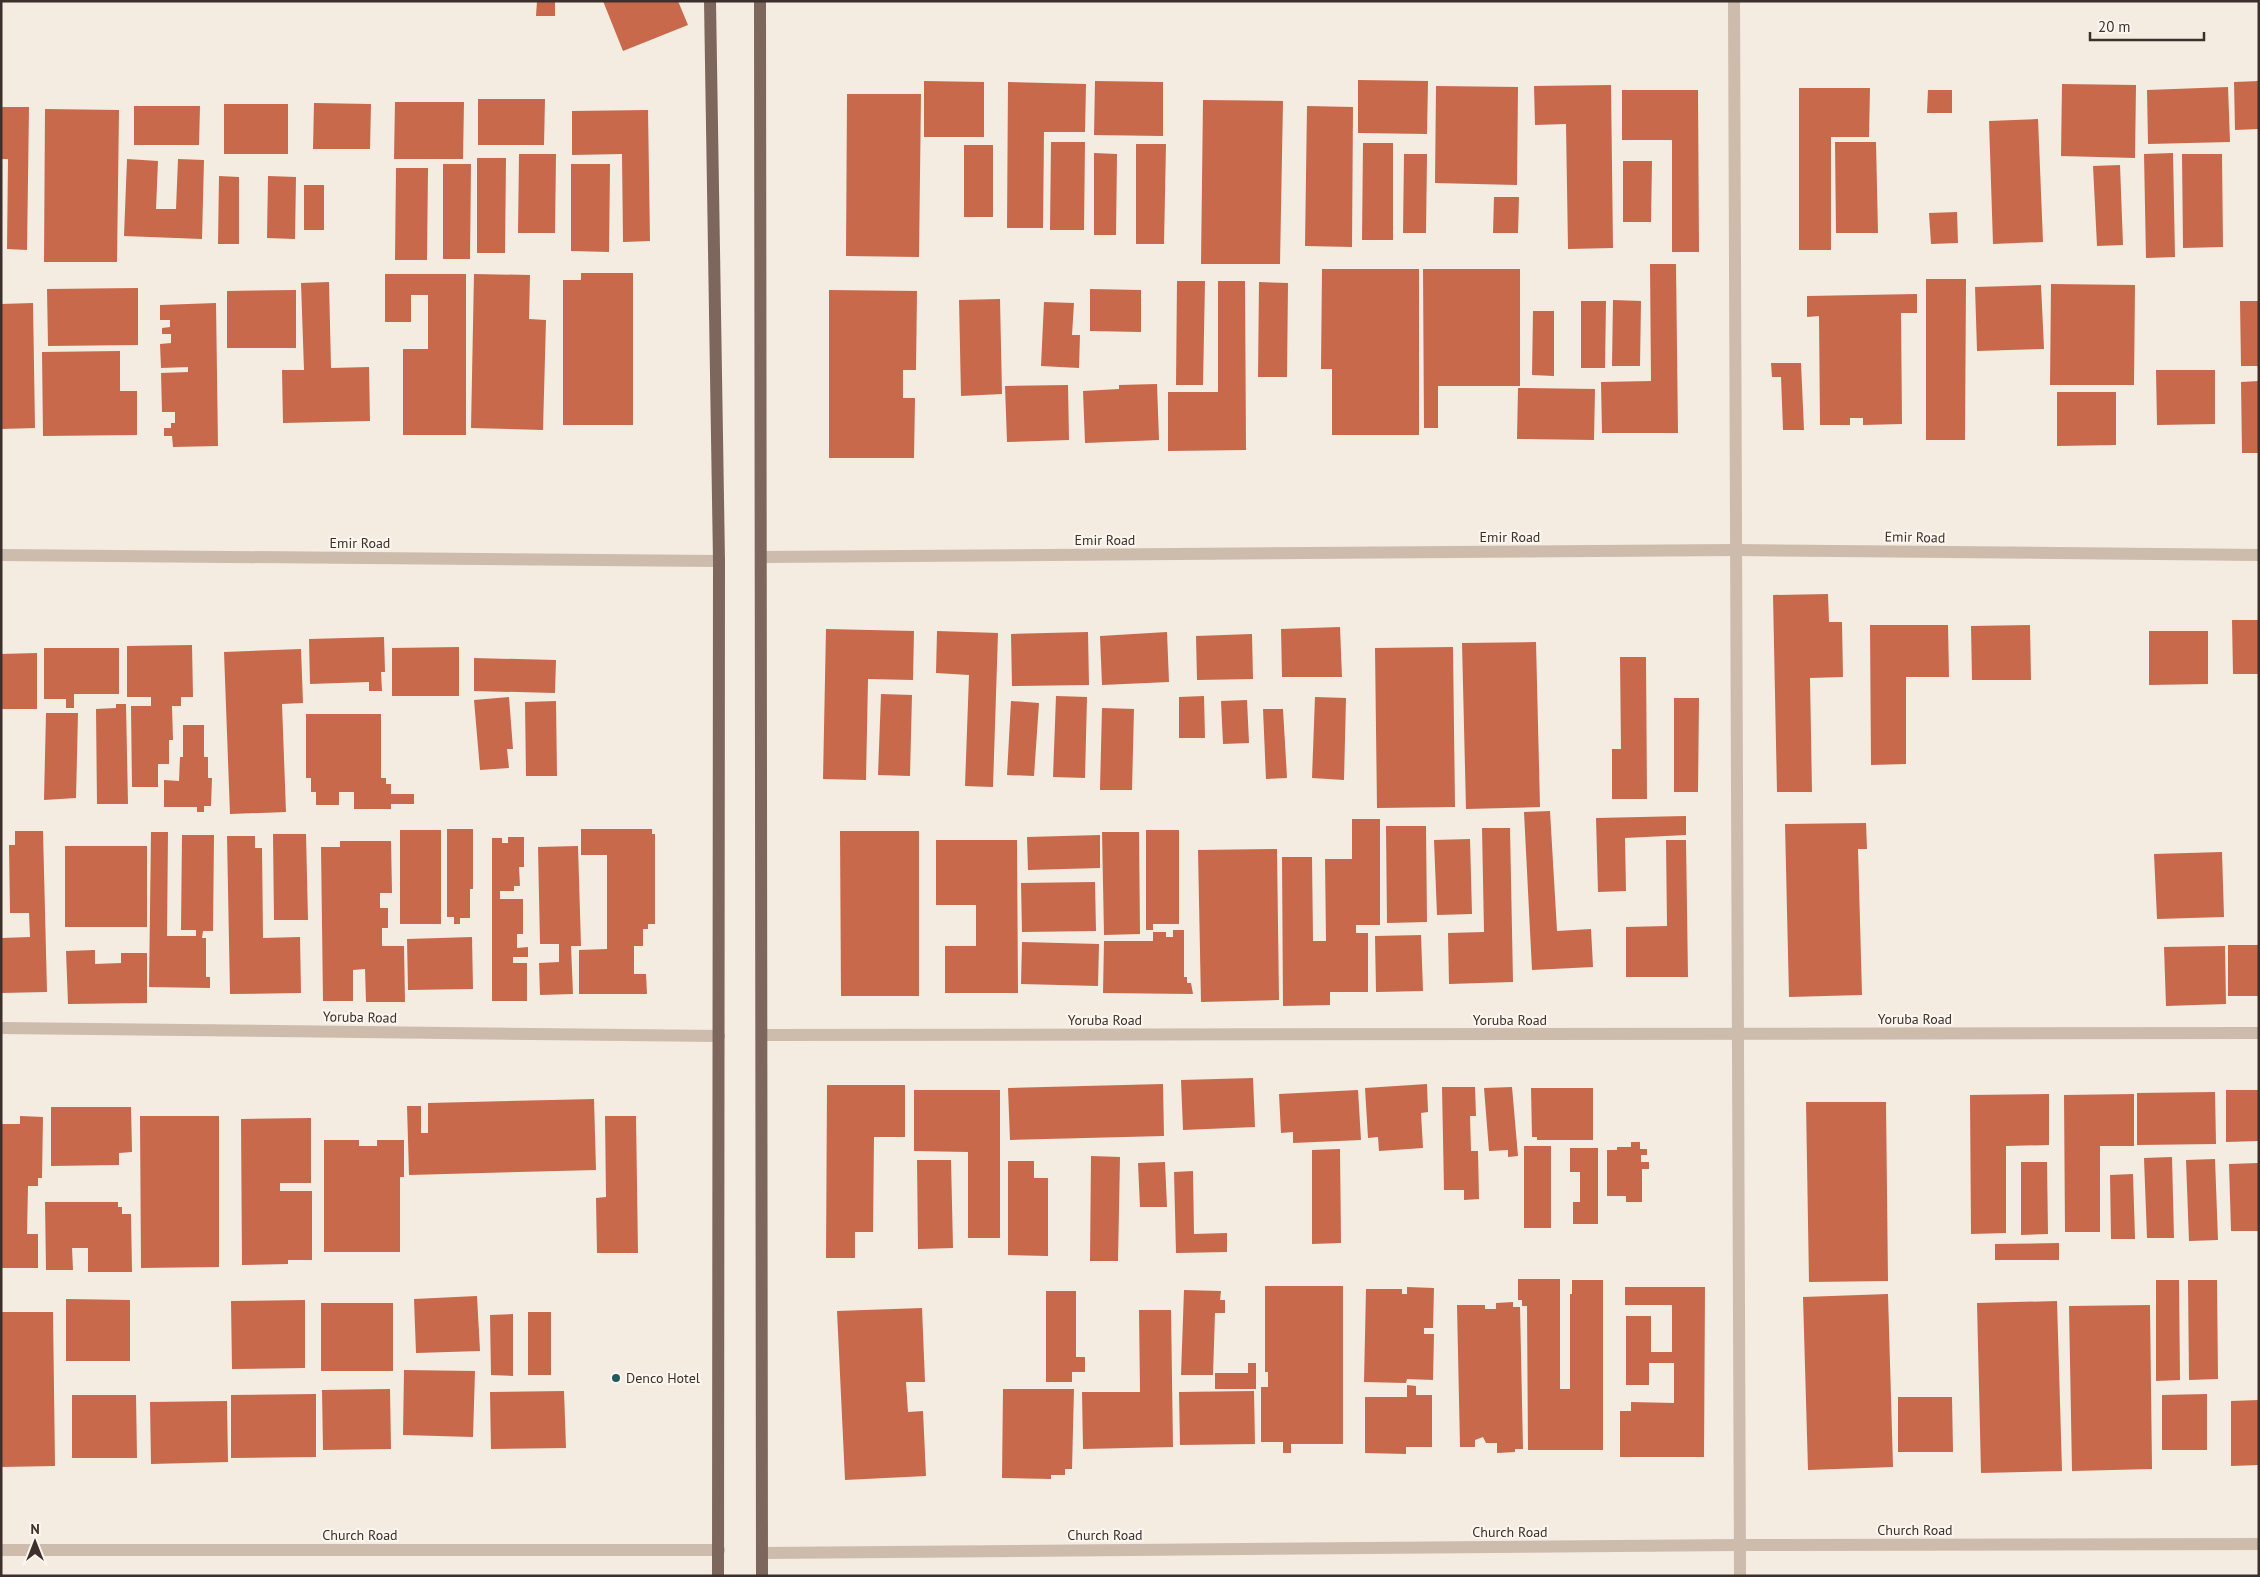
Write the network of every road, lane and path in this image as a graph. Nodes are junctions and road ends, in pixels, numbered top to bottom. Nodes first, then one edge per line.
1 (710, 1) edge
2 (760, 1) edge
3 (1734, 1) edge
4 (1736, 550) junction
5 (1, 555) edge
6 (2259, 556) edge
7 (762, 557) junction
8 (719, 561) junction
9 (1, 1028) edge
10 (2259, 1033) edge
11 (762, 1035) junction
12 (1738, 1035) junction
13 (719, 1036) junction
14 (2259, 1544) edge
15 (1740, 1545) junction
16 (1, 1550) edge
17 (719, 1550) junction
18 (762, 1553) junction
19 (718, 1576) edge
20 (762, 1576) edge
21 (1740, 1576) edge

1 - 8 main road
2 - 7 main road
3 - 4 street
4 - 6 street, Emir Road
4 - 7 street, Emir Road
4 - 12 street
5 - 8 street, Emir Road
7 - 11 main road
8 - 13 main road
9 - 13 street, Yoruba Road
10 - 12 street, Yoruba Road
11 - 12 street, Yoruba Road
11 - 18 main road
12 - 15 street
13 - 17 main road
14 - 15 street, Church Road
15 - 18 street, Church Road
15 - 21 street
16 - 17 street, Church Road
17 - 19 main road
18 - 20 main road

